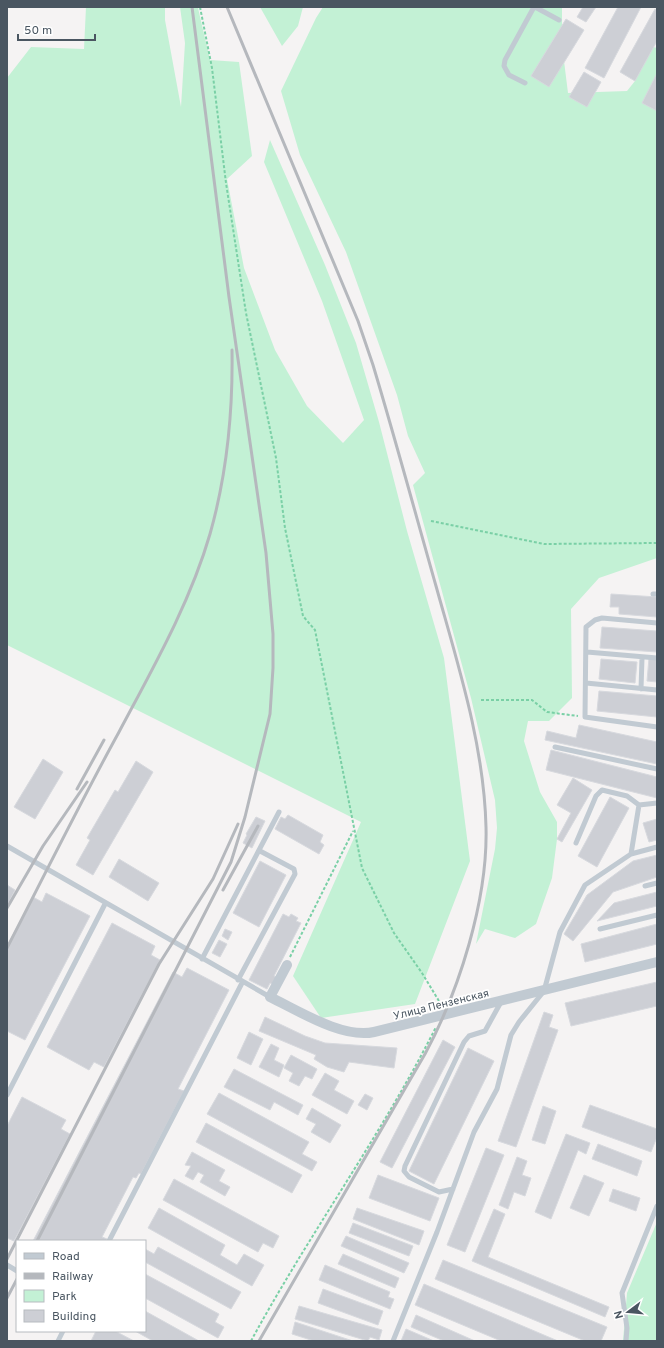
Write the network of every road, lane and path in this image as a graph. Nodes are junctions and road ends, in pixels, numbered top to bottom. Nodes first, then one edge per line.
1 (200, 7) edge
2 (534, 7) edge
3 (559, 20) dead end
4 (525, 83) dead end
5 (431, 521) dead end
6 (657, 543) edge
7 (657, 623) edge
8 (586, 652) junction
9 (642, 658) junction
10 (657, 658) edge
11 (586, 683) junction
12 (641, 689) junction
13 (657, 690) edge
14 (481, 700) dead end
15 (585, 717) junction
16 (657, 727) edge
17 (555, 747) dead end
18 (657, 769) edge
19 (657, 803) edge
20 (640, 805) junction
21 (279, 812) dead end
22 (354, 830) junction
23 (576, 843) dead end
24 (7, 846) edge
25 (657, 847) edge
26 (260, 851) junction
27 (631, 854) junction
28 (657, 883) edge
29 (644, 886) dead end
30 (105, 904) junction
31 (657, 915) edge
32 (600, 929) dead end
33 (202, 959) junction
34 (657, 962) edge
35 (286, 965) joint
36 (240, 981) junction
37 (544, 991) junction
38 (270, 998) junction
39 (501, 1002) junction
40 (442, 1016) junction
41 (7, 1095) edge
42 (453, 1189) junction
43 (657, 1206) edge
44 (110, 1240) edge
45 (7, 1265) edge
46 (16, 1270) edge
47 (62, 1332) edge
48 (58, 1341) edge
49 (251, 1341) edge
50 (393, 1341) edge
51 (626, 1341) edge

1 - 22 path
2 - 3 lane
2 - 4 lane
5 - 6 path
7 - 8 lane
8 - 9 lane
8 - 11 lane
9 - 10 lane
9 - 12 lane
11 - 12 lane
11 - 15 lane
12 - 13 lane
14 - 15 path
15 - 16 lane
17 - 18 lane
19 - 20 lane
20 - 23 lane
20 - 27 lane
21 - 26 lane
22 - 35 path
22 - 40 path
24 - 30 lane
25 - 27 lane
26 - 33 lane
26 - 36 lane
27 - 37 lane
28 - 29 lane
30 - 33 lane
30 - 41 lane
31 - 32 lane
33 - 36 lane
34 - 37 street, Улица Пензенская
35 - 38 street
36 - 38 lane
36 - 44 lane
37 - 39 street, Улица Пензенская
37 - 42 lane
38 - 40 street, Улица Пензенская
39 - 40 street, Улица Пензенская
39 - 42 lane
40 - 49 path
42 - 50 lane
43 - 51 lane
45 - 46 lane
47 - 48 lane

